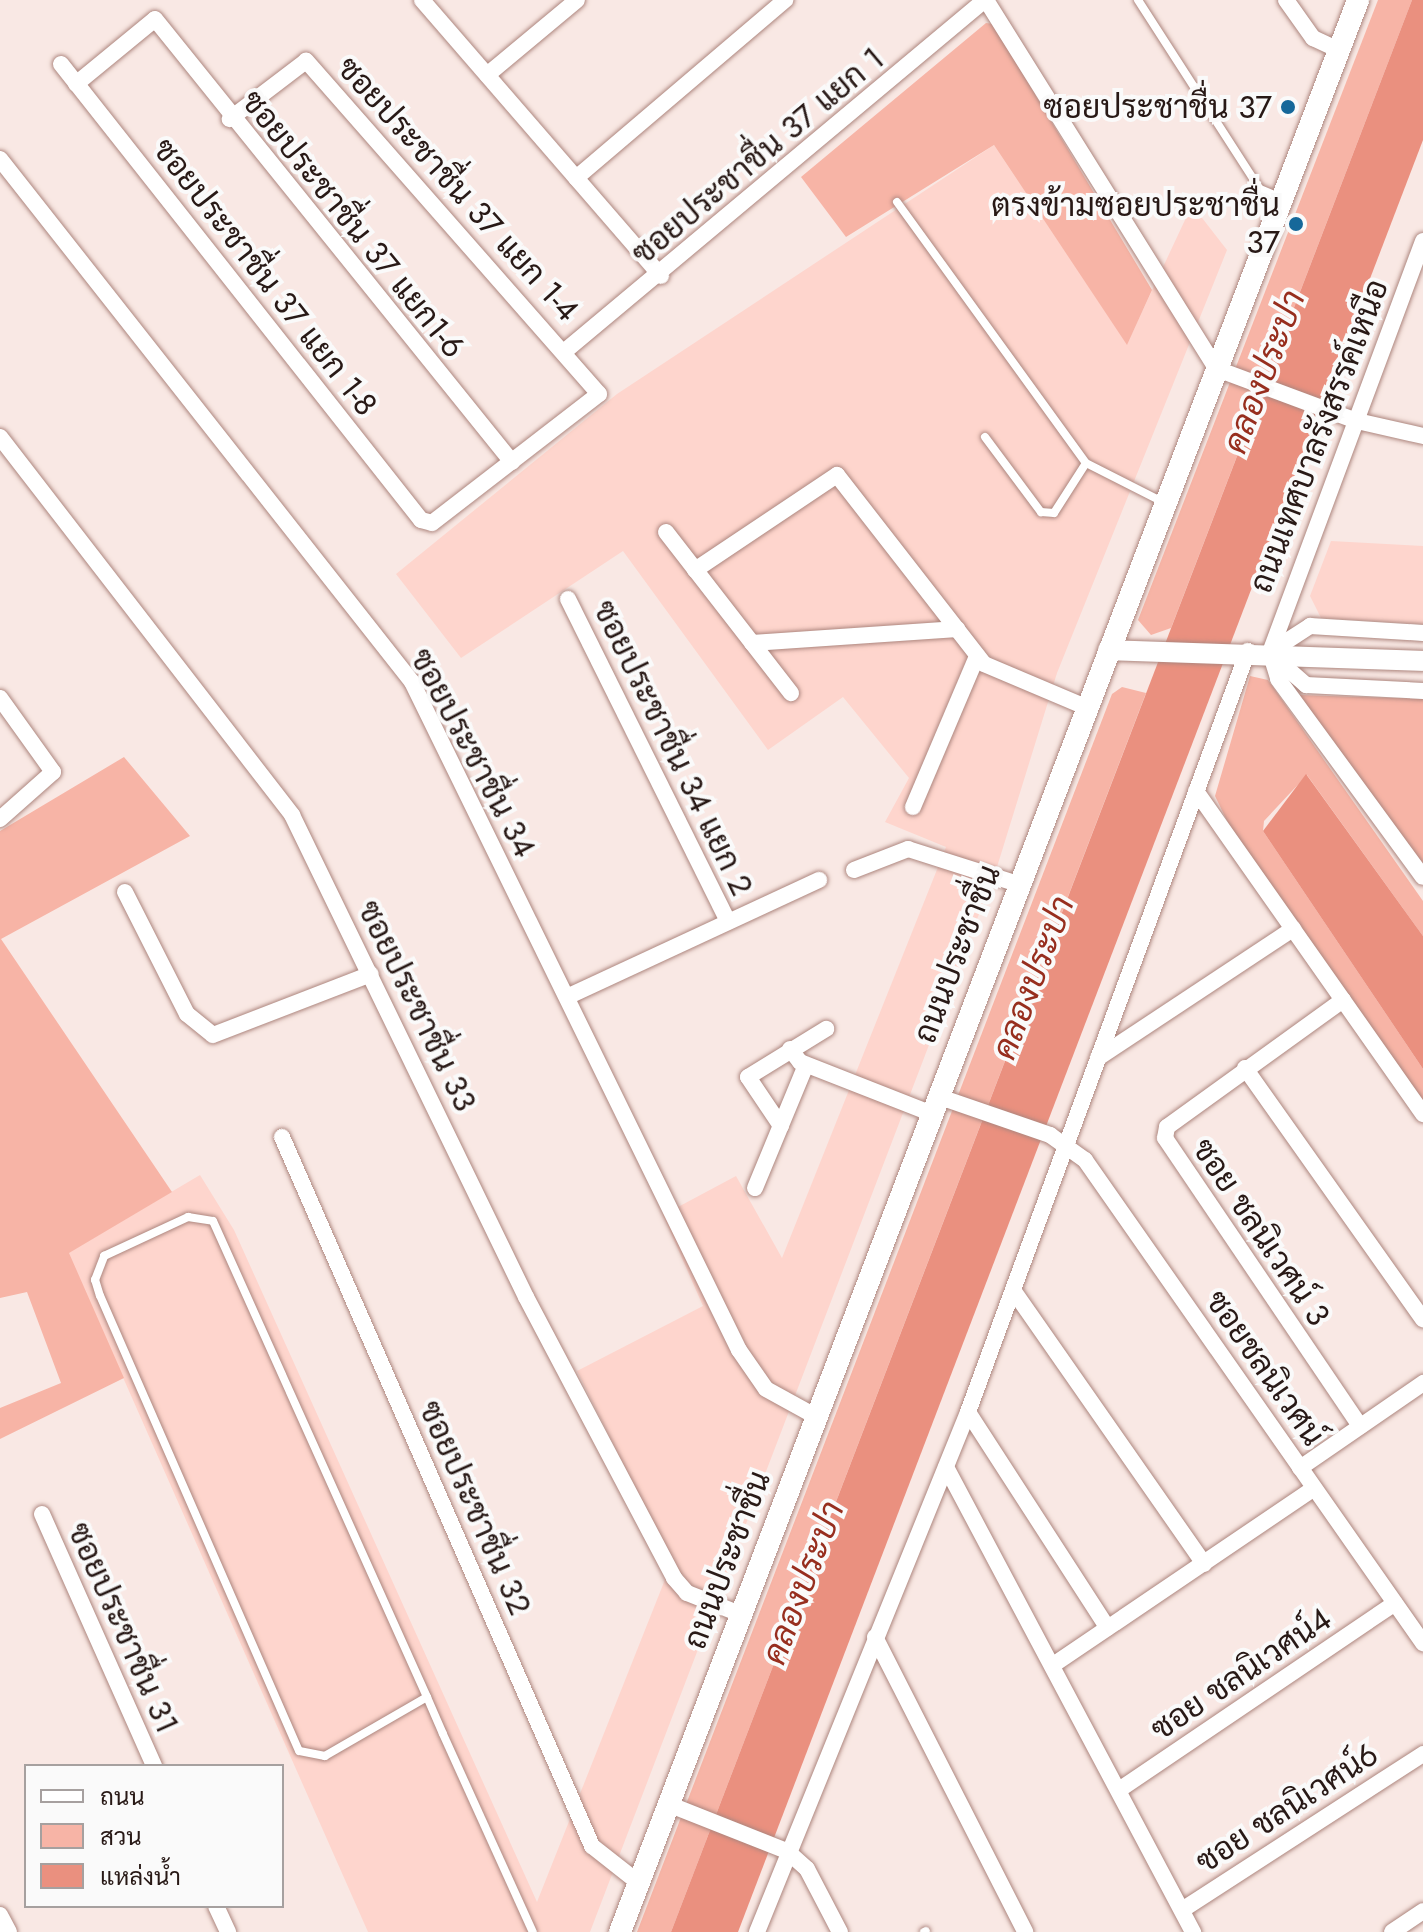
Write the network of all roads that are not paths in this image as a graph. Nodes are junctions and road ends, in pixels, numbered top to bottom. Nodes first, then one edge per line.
1 (422, 0) edge
2 (577, 0) edge
3 (785, 0) edge
4 (985, 0) edge
5 (1138, 0) edge
6 (1286, 0) edge
7 (1358, 0) edge
8 (1339, 50) junction
9 (61, 64) dead end
10 (487, 75) junction
11 (76, 84) junction
12 (230, 119) junction
13 (0, 159) edge
14 (576, 178) junction
15 (1281, 198) junction
16 (897, 202) dead end
17 (1423, 241) edge
18 (1419, 264) edge
19 (661, 276) junction
20 (565, 351) junction
21 (1217, 369) junction
22 (1357, 421) junction
23 (1423, 436) edge
24 (0, 437) edge
25 (985, 437) dead end
26 (512, 462) junction
27 (1086, 463) junction
28 (1165, 503) junction
29 (666, 532) dead end
30 (695, 570) junction
31 (568, 599) dead end
32 (958, 629) junction
33 (1423, 633) edge
34 (752, 643) junction
35 (1108, 650) junction
36 (1239, 651) junction
37 (1270, 652) junction
38 (977, 656) junction
39 (1423, 661) edge
40 (1423, 691) edge
41 (791, 693) dead end
42 (0, 698) edge
43 (1086, 707) junction
44 (1196, 791) junction
45 (913, 807) dead end
46 (0, 819) edge
47 (854, 870) dead end
48 (1423, 877) edge
49 (819, 880) dead end
50 (1018, 884) junction
51 (125, 892) dead end
52 (728, 922) junction
53 (1293, 929) junction
54 (371, 974) junction
55 (567, 997) junction
56 (1343, 1000) junction
57 (826, 1029) dead end
58 (790, 1049) junction
59 (1098, 1058) junction
60 (806, 1065) junction
61 (1245, 1068) junction
62 (933, 1105) junction
63 (1423, 1114) edge
64 (781, 1126) junction
65 (282, 1137) dead end
66 (1067, 1145) junction
67 (755, 1188) dead end
68 (1013, 1290) junction
69 (1423, 1319) edge
70 (1423, 1383) edge
71 (968, 1412) junction
72 (815, 1416) junction
73 (1360, 1426) junction
74 (946, 1467) junction
75 (1300, 1468) junction
76 (1314, 1488) junction
77 (42, 1514) dead end
78 (1204, 1564) junction
79 (1395, 1603) junction
80 (740, 1614) junction
81 (1108, 1628) junction
82 (875, 1637) junction
83 (1423, 1643) edge
84 (1053, 1665) junction
85 (427, 1697) junction
86 (1423, 1754) edge
87 (153, 1764) edge
88 (1119, 1790) junction
89 (668, 1804) junction
90 (781, 1848) junction
91 (639, 1883) junction
92 (217, 1908) edge
93 (1182, 1910) junction
94 (1423, 1911) edge
95 (0, 1915) edge
96 (9, 1932) edge
97 (228, 1932) edge
98 (533, 1932) edge
99 (620, 1932) edge
100 (757, 1932) edge
101 (840, 1932) edge
102 (1025, 1932) edge
103 (1193, 1932) edge
104 (1392, 1932) edge

1 - 10 street
2 - 10 street
3 - 14 street
4 - 19 street, ซอยประชาชื่น 37 แยก 1
4 - 21 street
5 - 15 lane
6 - 8 street
7 - 8 main road, ถนนประชาชื่น
8 - 15 main road, ถนนประชาชื่น
9 - 11 street, ซอยประชาชื่น 37 แยก 1-8
10 - 14 street
11 - 12 street, ซอยประชาชื่น 37 แยก1-6
11 - 26 street, ซอยประชาชื่น 37 แยก 1-8
12 - 20 street, ซอยประชาชื่น 37 แยก 1-4
12 - 26 street, ซอยประชาชื่น 37 แยก1-6
13 - 55 street, ซอยประชาชื่น 34
14 - 19 street
15 - 21 main road, ถนนประชาชื่น
16 - 27 lane
17 - 18 street, ถนนเทศบาลรังสรรค์เหนือ
18 - 22 street, ถนนเทศบาลรังสรรค์เหนือ
19 - 20 street, ซอยประชาชื่น 37 แยก 1
20 - 26 street, ซอยประชาชื่น 37 แยก 1-4
21 - 22 street
21 - 28 main road, ถนนประชาชื่น
22 - 23 street
22 - 37 street, ถนนเทศบาลรังสรรค์เหนือ
24 - 54 street, ซอยประชาชื่น 33
25 - 27 lane
27 - 28 lane
28 - 35 main road, ถนนประชาชื่น
29 - 30 street
30 - 32 street
30 - 34 street
31 - 52 street, ซอยประชาชื่น 34 แยก 2
32 - 34 street
32 - 38 street
33 - 37 street
34 - 41 street
35 - 36 street
35 - 43 main road, ถนนประชาชื่น
36 - 37 street
36 - 44 street
37 - 39 street
37 - 40 street
37 - 48 street
38 - 43 street
38 - 45 street
42 - 46 street
43 - 50 main road, ถนนประชาชื่น
44 - 53 street
44 - 59 street
47 - 50 street
49 - 52 street, ซอยประชาชื่น 34 แยก 2
50 - 62 main road, ถนนประชาชื่น
51 - 54 street
52 - 55 street, ซอยประชาชื่น 34 แยก 2
53 - 56 street
53 - 59 street
54 - 80 street, ซอยประชาชื่น 33
55 - 72 street, ซอยประชาชื่น 34
56 - 61 street, ซอย ชลนิเวศน์ 3
56 - 63 street
57 - 58 street
58 - 60 street
58 - 64 street
59 - 66 street
60 - 62 street, ซอยชลนิเวศน์
60 - 64 street
61 - 69 street
61 - 73 street, ซอย ชลนิเวศน์ 3
62 - 66 street, ซอยชลนิเวศน์
62 - 72 main road, ถนนประชาชื่น
64 - 67 street
65 - 91 street, ซอยประชาชื่น 32
66 - 68 street
66 - 75 street, ซอยชลนิเวศน์
68 - 71 street
68 - 78 street
70 - 73 street
71 - 74 street
71 - 81 street
72 - 80 main road, ถนนประชาชื่น
73 - 75 street
74 - 82 street
74 - 84 street
75 - 76 street, ซอยชลนิเวศน์
76 - 78 street
76 - 79 street, ซอยชลนิเวศน์
77 - 87 street, ซอยประชาชื่น 31
78 - 81 street
79 - 83 street, ซอยชลนิเวศน์
79 - 88 street, ซอย ชลนิเวศน์4
80 - 89 main road, ถนนประชาชื่น
81 - 84 street
82 - 90 street
82 - 102 street
84 - 88 street
85 - 85 lane
85 - 98 lane
86 - 93 street, ซอย ชลนิเวศน์6
88 - 93 street
89 - 90 street
89 - 91 main road, ถนนประชาชื่น
90 - 100 street
90 - 101 street
91 - 99 main road, ถนนประชาชื่น
92 - 97 street
93 - 103 street
94 - 104 street
95 - 96 street

